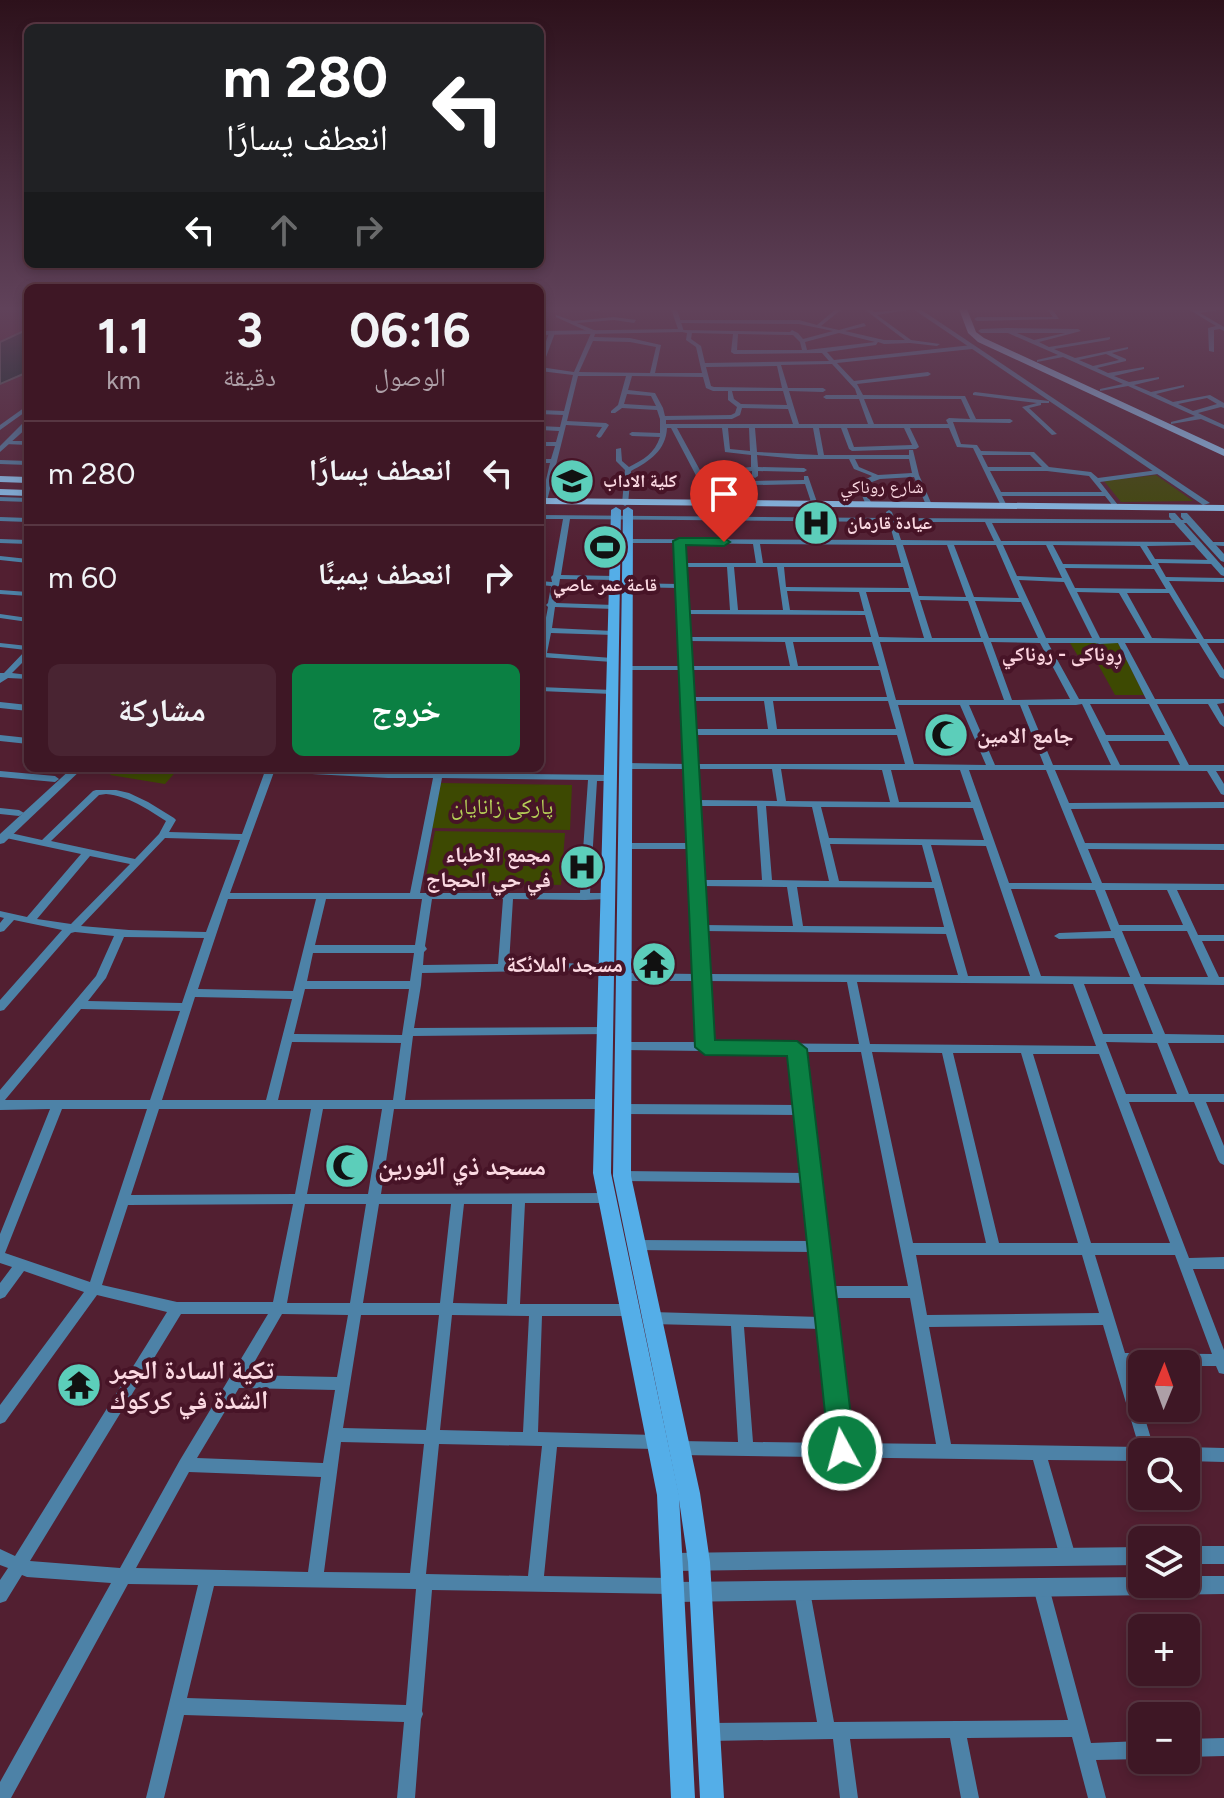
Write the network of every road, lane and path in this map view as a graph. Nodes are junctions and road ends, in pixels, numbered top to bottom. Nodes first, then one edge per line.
1 (627, 392) edge
2 (730, 392) edge
3 (571, 393) edge
4 (639, 393) edge
5 (787, 393) edge
6 (803, 393) edge
7 (825, 393) edge
8 (859, 393) edge
9 (1040, 393) edge
10 (1096, 393) edge
11 (1107, 393) edge
12 (1154, 393) edge
13 (975, 394) dead end
14 (1150, 394) joint
15 (826, 397) junction
16 (862, 397) junction
17 (1050, 401) junction
18 (1173, 404) junction
19 (621, 406) junction
20 (740, 406) junction
21 (1223, 406) edge
22 (791, 407) junction
23 (660, 408) junction
24 (24, 410) edge
25 (544, 412) edge
26 (613, 412) dead end
27 (1140, 412) junction
28 (565, 413) junction
29 (1192, 413) junction
30 (1201, 417) junction
31 (24, 420) edge
32 (974, 420) junction
33 (1224, 420) edge
34 (1010, 421) dead end
35 (663, 422) junction
36 (1214, 422) junction
37 (1173, 423) junction
38 (796, 425) junction
39 (815, 425) junction
40 (843, 425) junction
41 (871, 425) junction
42 (906, 425) junction
43 (24, 426) edge
44 (562, 426) junction
45 (725, 426) junction
46 (752, 426) junction
47 (951, 426) junction
48 (674, 427) junction
49 (1224, 427) edge
50 (0, 428) edge
51 (544, 428) edge
52 (632, 434) dead end
53 (1054, 434) dead end
54 (664, 435) junction
55 (599, 436) dead end
56 (4, 442) edge
57 (24, 443) edge
58 (544, 444) edge
59 (558, 444) junction
60 (1224, 446) edge
61 (619, 449) dead end
62 (0, 450) edge
63 (756, 451) junction
64 (911, 453) junction
65 (978, 453) junction
66 (1224, 453) edge
67 (798, 457) junction
68 (821, 457) junction
69 (852, 458) junction
70 (544, 461) edge
71 (553, 461) junction
72 (0, 462) edge
73 (24, 463) edge
74 (755, 469) junction
75 (986, 469) junction
76 (1047, 469) junction
77 (628, 470) junction
78 (804, 470) junction
79 (1158, 472) junction
80 (700, 474) junction
81 (916, 475) junction
82 (876, 476) junction
83 (0, 477) edge
84 (24, 478) edge
85 (544, 480) edge
86 (1099, 480) junction
87 (808, 482) junction
88 (756, 483) junction
89 (705, 484) junction
90 (0, 489) edge
91 (24, 490) edge
92 (998, 494) junction
93 (1108, 494) junction
94 (0, 499) edge
95 (24, 500) edge
96 (544, 503) edge
97 (1206, 503) junction
98 (714, 504) junction
99 (815, 505) junction
100 (869, 505) junction
101 (929, 505) junction
102 (1004, 506) junction
103 (1082, 507) junction
104 (1114, 508) junction
105 (1224, 510) edge
106 (623, 512) junction
107 (982, 513) junction
108 (890, 516) junction
109 (544, 517) edge
110 (567, 517) junction
111 (0, 519) edge
112 (720, 519) junction
113 (1181, 519) junction
114 (24, 520) edge
115 (1083, 522) junction
116 (24, 540) edge
117 (0, 541) edge
118 (628, 541) junction
119 (679, 541) junction
120 (724, 542) junction
121 (756, 542) junction
122 (898, 542) junction
123 (950, 543) junction
124 (998, 544) junction
125 (1049, 544) junction
126 (1096, 544) junction
127 (1198, 544) junction
128 (1211, 544) junction
129 (1224, 544) edge
130 (1143, 545) junction
131 (1224, 559) edge
132 (0, 560) edge
133 (1214, 562) junction
134 (24, 563) edge
135 (1155, 564) junction
136 (680, 565) junction
137 (730, 565) junction
138 (760, 565) junction
139 (780, 565) junction
140 (905, 565) junction
141 (1060, 566) junction
142 (1224, 573) edge
143 (1014, 578) junction
144 (1164, 579) junction
145 (554, 580) junction
146 (1067, 580) junction
147 (1224, 580) edge
148 (621, 581) junction
149 (544, 582) edge
150 (681, 586) junction
151 (783, 589) junction
152 (862, 589) junction
153 (1072, 590) junction
154 (1122, 591) junction
155 (1171, 591) junction
156 (0, 592) edge
157 (24, 594) edge
158 (915, 594) junction
159 (971, 599) junction
160 (1024, 600) junction
161 (550, 605) junction
162 (614, 607) junction
163 (682, 612) junction
164 (734, 612) junction
165 (787, 612) junction
166 (869, 613) junction
167 (0, 616) edge
168 (544, 618) edge
169 (24, 619) edge
170 (546, 630) junction
171 (613, 633) junction
172 (684, 639) junction
173 (789, 640) junction
174 (876, 640) junction
175 (929, 641) junction
176 (987, 641) junction
177 (1043, 641) junction
178 (1150, 641) junction
179 (1202, 641) junction
180 (1224, 641) edge
181 (544, 642) edge
182 (1098, 642) junction
183 (1121, 642) junction
184 (0, 645) edge
185 (24, 649) edge
186 (24, 654) edge
187 (544, 655) edge
188 (619, 664) junction
189 (685, 668) junction
190 (794, 668) junction
191 (884, 668) junction
192 (1224, 676) edge
193 (2, 677) edge
194 (24, 677) edge
195 (544, 689) edge
196 (612, 692) junction
197 (687, 699) junction
198 (768, 699) junction
199 (892, 701) junction
200 (1211, 701) junction
201 (1224, 701) edge
202 (963, 702) junction
203 (1009, 702) junction
204 (1023, 702) junction
205 (1080, 702) junction
206 (1152, 702) junction
207 (0, 705) edge
208 (24, 708) edge
209 (1224, 724) edge
210 (689, 732) junction
211 (773, 732) junction
212 (900, 732) junction
213 (0, 738) edge
214 (1102, 738) junction
215 (1171, 738) junction
216 (24, 741) edge
217 (626, 766) junction
218 (691, 767) junction
219 (776, 767) junction
220 (886, 767) junction
221 (910, 767) junction
222 (964, 767) junction
223 (992, 768) junction
224 (1050, 768) junction
225 (1117, 768) junction
226 (1186, 768) junction
227 (1210, 768) junction
228 (1224, 768) edge
229 (63, 772) edge
230 (73, 772) edge
231 (269, 772) edge
232 (389, 772) edge
233 (453, 772) edge
234 (529, 772) edge
235 (0, 774) edge
236 (438, 774) junction
237 (602, 778) junction
238 (55, 779) junction
239 (1224, 792) edge
240 (693, 803) junction
241 (761, 803) junction
242 (782, 803) junction
243 (816, 804) junction
244 (895, 805) junction
245 (977, 805) junction
246 (1224, 805) edge
247 (1066, 806) junction
248 (0, 811) edge
249 (19, 813) junction
250 (617, 823) junction
251 (2, 835) edge
252 (163, 835) junction
253 (246, 837) junction
254 (825, 841) junction
255 (44, 843) junction
256 (926, 843) junction
257 (990, 843) junction
258 (625, 846) junction
259 (696, 846) junction
260 (1082, 846) junction
261 (1224, 847) edge
262 (88, 852) junction
263 (136, 862) junction
264 (698, 883) junction
265 (767, 884) junction
266 (792, 884) junction
267 (835, 884) junction
268 (938, 885) junction
269 (1005, 886) junction
270 (1099, 887) junction
271 (1171, 887) junction
272 (1224, 887) edge
273 (225, 896) junction
274 (322, 896) junction
275 (414, 896) junction
276 (427, 896) junction
277 (508, 896) junction
278 (606, 896) junction
279 (585, 897) junction
280 (6, 915) edge
281 (29, 921) junction
282 (700, 928) junction
283 (0, 929) edge
284 (69, 930) junction
285 (799, 930) junction
286 (951, 931) junction
287 (1117, 931) junction
288 (1192, 933) junction
289 (120, 935) junction
290 (210, 935) junction
291 (1059, 936) dead end
292 (1224, 938) edge
293 (309, 949) junction
294 (422, 949) junction
295 (607, 967) junction
296 (503, 968) junction
297 (419, 969) junction
298 (624, 977) junction
299 (703, 977) junction
300 (851, 978) junction
301 (964, 979) junction
302 (1037, 980) junction
303 (1077, 980) junction
304 (1137, 980) junction
305 (1219, 981) edge
306 (416, 985) junction
307 (299, 990) junction
308 (191, 993) junction
309 (79, 1005) junction
310 (0, 1007) edge
311 (186, 1007) junction
312 (605, 1031) junction
313 (408, 1035) junction
314 (287, 1038) junction
315 (1161, 1038) junction
316 (1224, 1039) edge
317 (1102, 1044) junction
318 (623, 1046) junction
319 (705, 1047) junction
320 (797, 1049) junction
321 (867, 1049) junction
322 (947, 1050) junction
323 (1026, 1050) junction
324 (0, 1098) edge
325 (1122, 1098) junction
326 (1191, 1098) junction
327 (1224, 1098) edge
328 (155, 1103) junction
329 (604, 1104) junction
330 (0, 1105) edge
331 (58, 1105) junction
332 (271, 1105) junction
333 (318, 1105) junction
334 (394, 1105) junction
335 (622, 1109) junction
336 (805, 1110) junction
337 (1224, 1160) edge
338 (622, 1176) junction
339 (812, 1178) junction
340 (375, 1198) junction
341 (458, 1198) junction
342 (519, 1198) junction
343 (607, 1198) junction
344 (301, 1199) junction
345 (123, 1200) junction
346 (637, 1245) junction
347 (819, 1247) junction
348 (908, 1249) junction
349 (994, 1249) junction
350 (1086, 1249) junction
351 (1179, 1249) junction
352 (0, 1250) edge
353 (0, 1257) edge
354 (1224, 1263) edge
355 (22, 1264) junction
356 (1185, 1264) junction
357 (94, 1289) junction
358 (823, 1292) junction
359 (916, 1292) junction
360 (0, 1293) edge
361 (177, 1308) junction
362 (279, 1308) junction
363 (358, 1309) junction
364 (446, 1309) junction
365 (513, 1309) junction
366 (536, 1309) junction
367 (630, 1310) junction
368 (652, 1318) junction
369 (1107, 1319) junction
370 (737, 1321) junction
371 (922, 1321) junction
372 (826, 1323) junction
373 (1119, 1359) junction
374 (1222, 1364) edge
375 (235, 1381) junction
376 (344, 1384) junction
377 (0, 1417) edge
378 (335, 1435) junction
379 (433, 1437) junction
380 (1144, 1438) edge
381 (530, 1439) junction
382 (550, 1439) junction
383 (656, 1442) junction
384 (680, 1448) junction
385 (746, 1449) junction
386 (842, 1450) junction
387 (945, 1451) junction
388 (1039, 1453) junction
389 (1128, 1454) edge
390 (1200, 1454) edge
391 (1224, 1455) edge
392 (185, 1465) junction
393 (329, 1470) junction
394 (1200, 1555) edge
395 (1224, 1555) edge
396 (1128, 1556) edge
397 (0, 1557) edge
398 (1068, 1557) junction
399 (674, 1562) junction
400 (699, 1562) junction
401 (19, 1565) junction
402 (122, 1576) junction
403 (208, 1578) junction
404 (315, 1580) junction
405 (421, 1582) junction
406 (535, 1583) junction
407 (1224, 1585) edge
408 (1041, 1587) junction
409 (675, 1589) junction
410 (802, 1591) junction
411 (702, 1592) junction
412 (0, 1595) edge
413 (177, 1706) junction
414 (415, 1714) junction
415 (1078, 1728) junction
416 (957, 1730) junction
417 (833, 1731) junction
418 (707, 1732) junction
419 (1224, 1747) edge
420 (1200, 1748) edge
421 (1128, 1750) edge
422 (1085, 1752) junction
423 (1, 1798) edge
424 (155, 1798) edge
425 (406, 1798) edge
426 (683, 1798) edge
427 (712, 1798) edge
428 (849, 1798) edge
429 (970, 1798) edge
430 (1097, 1798) edge

1 - 19 street
2 - 20 street
3 - 28 street
4 - 23 street
5 - 22 street
6 - 15 street
7 - 15 street
8 - 16 street
9 - 17 street
10 - 27 main road
11 - 27 main road
12 - 14 street
13 - 17 street
14 - 18 street
15 - 16 street
16 - 32 street
16 - 41 street
17 - 53 street
17 - 79 street
18 - 21 street
18 - 29 street
19 - 23 street
19 - 26 street
20 - 22 street
20 - 35 street
21 - 29 street
22 - 38 street
23 - 35 street
24 - 50 street
25 - 28 street
27 - 37 main road
27 - 66 main road
28 - 44 street
29 - 30 street
30 - 36 street
30 - 37 street
31 - 56 street
32 - 34 street
32 - 47 street
33 - 36 street
35 - 48 street
35 - 54 street
36 - 49 street
37 - 60 main road
38 - 39 street
38 - 46 street
39 - 40 street
39 - 68 street
40 - 41 street
40 - 64 street
41 - 42 street
42 - 47 street
42 - 64 street
43 - 56 street
44 - 51 street
44 - 55 street
44 - 59 street
45 - 46 street
45 - 48 street
45 - 63 street
46 - 63 street
47 - 65 street
48 - 80 street
52 - 54 street
54 - 77 street
56 - 57 street
56 - 62 street
58 - 59 street
59 - 71 street
61 - 77 street
63 - 67 street
63 - 74 street
64 - 69 street
64 - 81 street
65 - 75 street
65 - 76 street
67 - 68 street
67 - 78 street
68 - 69 street
69 - 82 street
70 - 71 street
71 - 85 street
72 - 73 street
74 - 78 street
74 - 80 street
74 - 88 street
75 - 76 street
75 - 92 street
76 - 86 street
77 - 106 street
78 - 87 street
79 - 86 street
79 - 97 street
80 - 89 street
81 - 82 street
81 - 101 street
82 - 100 street
83 - 84 main road
86 - 93 street
87 - 88 street
87 - 99 street
88 - 89 street
89 - 98 street
90 - 91 main road
92 - 93 street
92 - 102 street
93 - 104 street
94 - 95 street
96 - 106 main road, شارع روناكي
97 - 104 main road
97 - 105 main road
98 - 99 main road, شارع روناكي
98 - 106 main road, شارع روناكي
99 - 100 main road, شارع روناكي
100 - 101 main road, شارع روناكي
101 - 107 main road, شارع روناكي
102 - 103 main road, شارع روناكي
102 - 107 main road, شارع روناكي
103 - 104 main road
103 - 105 main road, شارع روناكي
104 - 105 main road, شارع روناكي
104 - 107 main road, شارع روناكي
104 - 113 main road
105 - 113 main road
106 - 108 main road, شارع روناكي
106 - 110 street
106 - 112 street
106 - 118 main road
106 - 148 main road
107 - 108 main road, شارع روناكي
107 - 115 street
107 - 124 street
108 - 112 street
108 - 122 street
109 - 110 street
110 - 145 street
111 - 114 street
112 - 120 street
113 - 115 street
113 - 127 street
113 - 128 street
115 - 126 street
116 - 117 street
118 - 119 street
118 - 148 main road
119 - 120 street
119 - 136 street
120 - 121 street
121 - 122 street
121 - 138 street
122 - 123 street
122 - 140 street
123 - 124 street
123 - 159 street
124 - 125 street
124 - 143 street
125 - 126 street
125 - 141 street
126 - 130 street
127 - 130 street
127 - 133 street
128 - 129 street
128 - 131 street
130 - 135 street
132 - 134 street
133 - 135 street
133 - 142 street
135 - 141 street
135 - 144 street
136 - 137 street
136 - 150 street
137 - 138 street
137 - 164 street
138 - 139 street
139 - 140 street
139 - 151 street
140 - 158 street
141 - 146 street
143 - 146 street
143 - 160 street
144 - 147 street
144 - 155 street
145 - 148 street
145 - 149 street
145 - 161 street
146 - 153 street
148 - 150 street
148 - 162 main road
148 - 188 main road
150 - 163 street
151 - 152 street
151 - 165 street
152 - 158 street
152 - 166 street
153 - 154 street
153 - 182 street
154 - 155 street
154 - 178 street
155 - 179 street
156 - 157 street
158 - 159 street
158 - 175 street
159 - 160 street
159 - 176 street
160 - 177 street
161 - 162 street
161 - 168 street
162 - 171 main road
163 - 164 street
163 - 172 street
164 - 165 street
165 - 166 street
166 - 174 street
167 - 169 street
168 - 170 street
170 - 171 street
170 - 181 street
171 - 188 main road
172 - 173 street
172 - 189 street
173 - 174 street
173 - 190 street
174 - 175 street
174 - 191 street
175 - 176 street
176 - 177 street
176 - 203 street
177 - 182 street
177 - 205 street
178 - 179 street
178 - 183 street
179 - 180 street
179 - 192 street
182 - 183 street
183 - 206 street
184 - 185 street
186 - 193 street
187 - 188 street
188 - 189 street
188 - 196 main road
188 - 217 main road
189 - 190 street
189 - 197 street
190 - 191 street
191 - 199 street
193 - 194 street
195 - 196 street
196 - 237 main road
197 - 198 street
197 - 210 street
198 - 199 street
198 - 211 street
199 - 202 street
199 - 212 street
200 - 201 street
200 - 206 street
200 - 209 street
202 - 203 street
202 - 223 street
203 - 204 street
204 - 205 street
204 - 224 street
205 - 206 street
205 - 214 street
206 - 215 street
207 - 208 street
210 - 211 street
210 - 218 street
211 - 212 street
212 - 221 street
213 - 216 street
214 - 215 street
214 - 225 street
215 - 226 street
217 - 218 street
217 - 250 main road
218 - 219 street
218 - 240 street
219 - 220 street
219 - 242 street
220 - 221 street
220 - 244 street
221 - 222 street
222 - 223 street
222 - 245 street
223 - 224 street
224 - 225 street
224 - 247 street
225 - 226 street
226 - 227 street
227 - 228 street
227 - 239 street
229 - 238 street
230 - 251 street
231 - 253 street
232 - 236 street
233 - 236 street
234 - 237 street
235 - 238 street
236 - 275 street
237 - 250 main road
237 - 279 street
238 - 249 street
240 - 241 street
240 - 259 street
241 - 242 street
241 - 265 street
242 - 243 street
243 - 244 street
243 - 254 street
244 - 245 street
245 - 257 street
246 - 247 street
247 - 260 street
248 - 249 street
249 - 251 street
250 - 258 main road
250 - 278 main road
251 - 255 street
252 - 253 street
252 - 255 street
252 - 263 street
253 - 273 street
254 - 256 street
254 - 267 street
255 - 262 street
256 - 257 street
256 - 268 street
257 - 269 street
258 - 259 street
258 - 298 main road
259 - 264 street
260 - 261 street
260 - 270 street
262 - 263 street
262 - 281 street
263 - 284 street
264 - 265 street
264 - 282 street
265 - 266 street
266 - 267 street
266 - 285 street
267 - 268 street
268 - 286 street
269 - 270 street
269 - 302 street
270 - 271 street
270 - 287 street
271 - 272 street
271 - 288 street
273 - 274 street
273 - 290 street
274 - 275 street
274 - 293 street
275 - 276 street
276 - 277 street
276 - 294 street
277 - 279 street
277 - 296 street
278 - 279 street
278 - 295 main road
280 - 281 street
280 - 283 street
281 - 284 street
282 - 285 street
282 - 299 street
284 - 289 street
284 - 310 street
285 - 286 street
286 - 301 street
287 - 288 street
287 - 291 street
287 - 304 street
288 - 292 street
288 - 305 street
289 - 290 street
289 - 309 street
290 - 308 street
293 - 294 street
293 - 307 street
294 - 297 street
295 - 296 street
295 - 312 main road
296 - 297 street
297 - 306 street
298 - 299 street
298 - 318 main road
299 - 300 street
299 - 319 street
300 - 301 street
300 - 321 street
301 - 302 street
302 - 303 street
303 - 304 street
303 - 317 street
304 - 305 street
304 - 315 street
306 - 307 street
306 - 313 street
307 - 308 street
307 - 314 street
308 - 311 street
309 - 311 street
309 - 324 street
311 - 328 street
312 - 313 street
312 - 329 main road
313 - 314 street
313 - 334 street
314 - 332 street
315 - 316 street
315 - 317 street
315 - 326 street
317 - 323 street
317 - 325 street
318 - 319 street
318 - 335 main road
319 - 320 street
320 - 321 street
320 - 336 street
321 - 322 street
321 - 348 street
322 - 323 street
322 - 349 street
323 - 350 street
325 - 326 street
325 - 351 street
326 - 327 street
326 - 337 street
328 - 331 street
328 - 332 street
328 - 345 street
329 - 334 street
329 - 343 main road
330 - 331 street
331 - 352 street
332 - 333 street
333 - 334 street
333 - 344 street
334 - 340 street
335 - 336 street
335 - 338 main road
336 - 339 street
338 - 339 street
338 - 346 main road
339 - 347 street
340 - 341 street
340 - 344 street
340 - 363 street
341 - 342 street
341 - 364 street
342 - 343 street
342 - 365 street
343 - 367 main road
344 - 345 street
344 - 362 street
345 - 357 street
346 - 347 street
346 - 368 main road
347 - 358 street
348 - 349 street
348 - 359 street
349 - 350 street
350 - 351 street
350 - 369 street
351 - 356 street
353 - 355 street
354 - 356 street
355 - 357 street
355 - 360 street
356 - 374 street
357 - 361 street
357 - 377 street
358 - 359 street
358 - 372 street
359 - 371 street
361 - 362 street
361 - 401 street
362 - 363 street
362 - 375 street
363 - 364 street
363 - 376 street
364 - 365 street
364 - 379 street
365 - 366 street
366 - 367 street
366 - 381 street
367 - 383 main road
368 - 370 street
368 - 384 main road
369 - 371 street
369 - 373 street
370 - 372 street
370 - 385 street
371 - 387 street
372 - 386 street
373 - 374 street
373 - 380 street
375 - 376 street
375 - 392 street
376 - 378 street
378 - 379 street
378 - 393 street
379 - 381 street
379 - 405 street
381 - 382 street
382 - 383 street
382 - 406 street
383 - 399 main road
384 - 385 street
384 - 400 main road
385 - 386 street
386 - 387 street
387 - 388 street
388 - 389 street
388 - 398 street
390 - 391 street
392 - 393 street
392 - 402 street
393 - 404 street
394 - 395 street
396 - 398 street
397 - 401 street
398 - 400 street
399 - 400 street
399 - 409 main road
400 - 411 main road
401 - 402 street
401 - 412 street
402 - 403 street
402 - 423 street
403 - 404 street
403 - 413 street
404 - 405 street
405 - 406 street
405 - 414 street
406 - 409 street
407 - 408 street
408 - 410 street
408 - 415 street
409 - 411 street
409 - 426 main road
410 - 411 street
410 - 417 street
411 - 418 main road
413 - 414 street
413 - 424 street
414 - 425 street
415 - 416 street
415 - 422 street
416 - 417 street
416 - 429 street
417 - 418 street
417 - 428 street
418 - 427 main road
419 - 420 street
421 - 422 street
422 - 430 street

